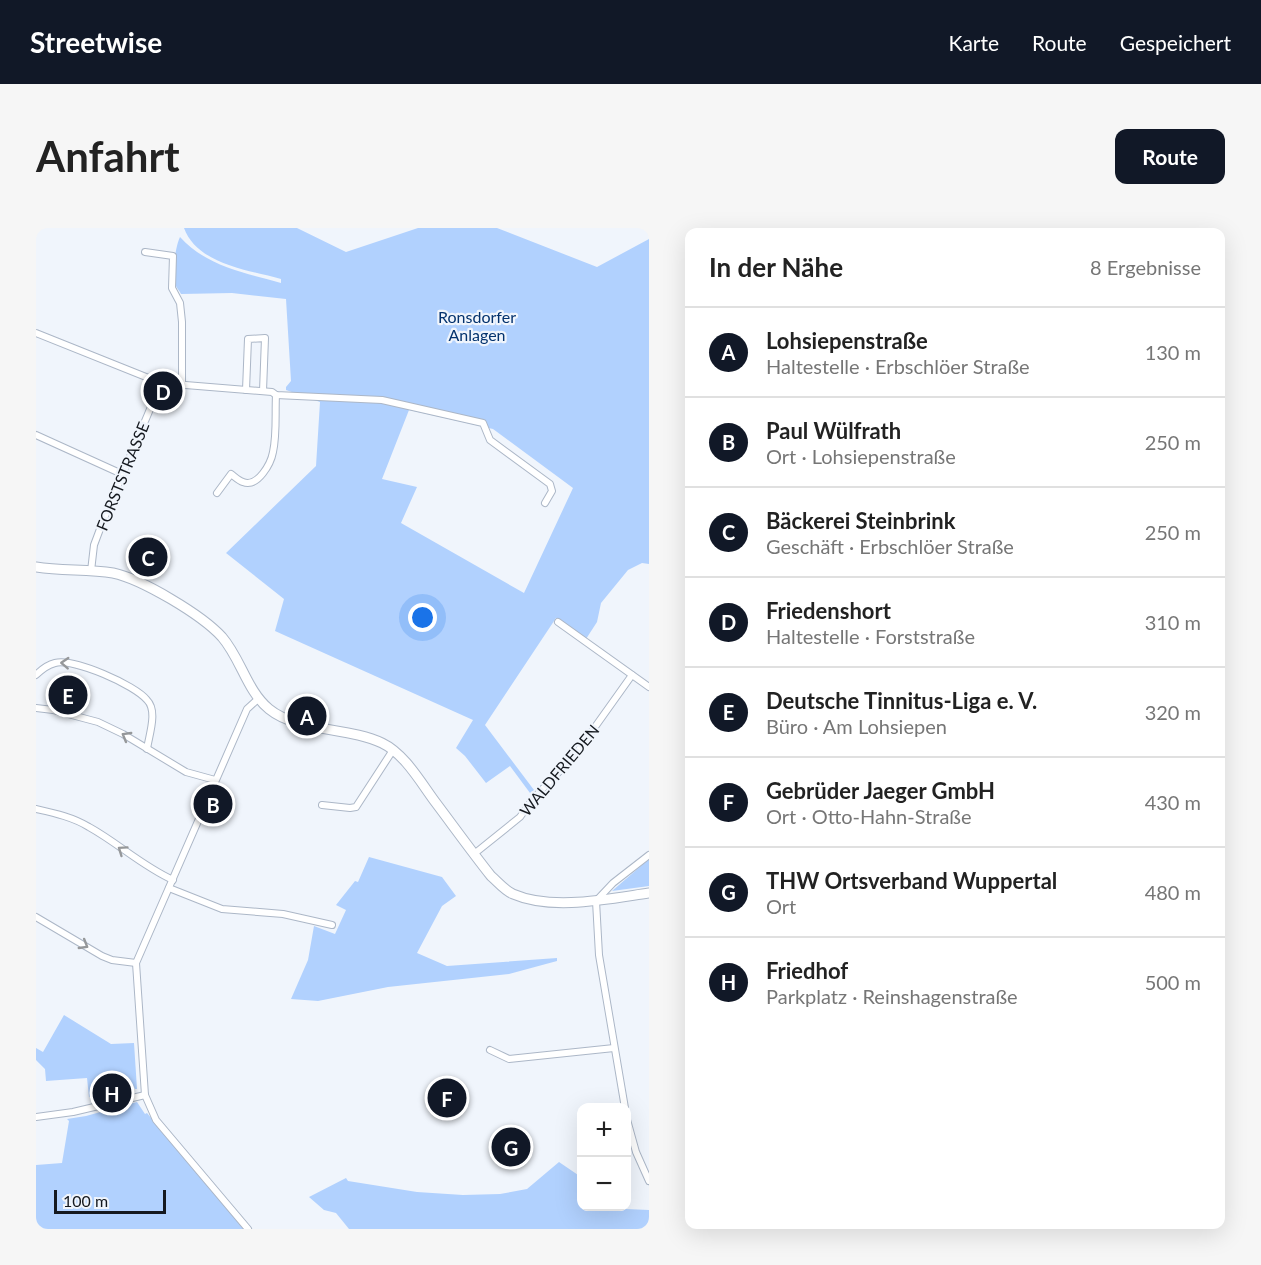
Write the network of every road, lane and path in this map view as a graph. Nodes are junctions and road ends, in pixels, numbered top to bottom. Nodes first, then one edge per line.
1 (145, 252) dead end
2 (36, 333) edge
3 (161, 383) junction
4 (182, 385) junction
5 (246, 390) junction
6 (263, 391) junction
7 (276, 395) junction
8 (36, 435) edge
9 (122, 474) junction
10 (217, 493) dead end
11 (545, 503) dead end
12 (36, 567) edge
13 (91, 571) junction
14 (558, 622) dead end
15 (36, 675) edge
16 (632, 675) junction
17 (649, 687) edge
18 (258, 699) junction
19 (36, 708) edge
20 (147, 749) junction
21 (393, 750) junction
22 (215, 780) junction
23 (322, 805) dead end
24 (36, 808) edge
25 (474, 854) junction
26 (649, 855) edge
27 (173, 880) junction
28 (169, 888) junction
29 (649, 893) edge
30 (596, 901) junction
31 (36, 917) edge
32 (332, 925) dead end
33 (136, 963) junction
34 (614, 1048) junction
35 (490, 1050) dead end
36 (145, 1095) junction
37 (624, 1103) edge
38 (36, 1117) edge
39 (631, 1133) edge
40 (649, 1181) edge
41 (248, 1229) edge

1 - 4 street
2 - 3 street
3 - 4 street
3 - 9 street, FORSTSTRASSE
4 - 5 street
5 - 6 street
5 - 6 street
6 - 7 street
7 - 10 street
7 - 11 street
8 - 9 street
9 - 13 street, FORSTSTRASSE
12 - 13 street
13 - 18 street
14 - 16 street
20 -> 15 street
16 - 17 street
16 - 25 street, WALDFRIEDEN
18 - 21 street
18 - 22 street
20 -> 19 street
20 - 22 street
21 - 23 street
21 - 25 street
22 - 27 street
27 -> 24 street
25 - 30 street
26 - 30 street
27 - 28 street
28 - 32 street
28 - 33 street
29 - 30 street
30 - 34 street
31 -> 33 street
33 - 36 street
34 - 35 street
34 - 37 street
36 - 38 street
36 - 41 street
39 - 40 street

